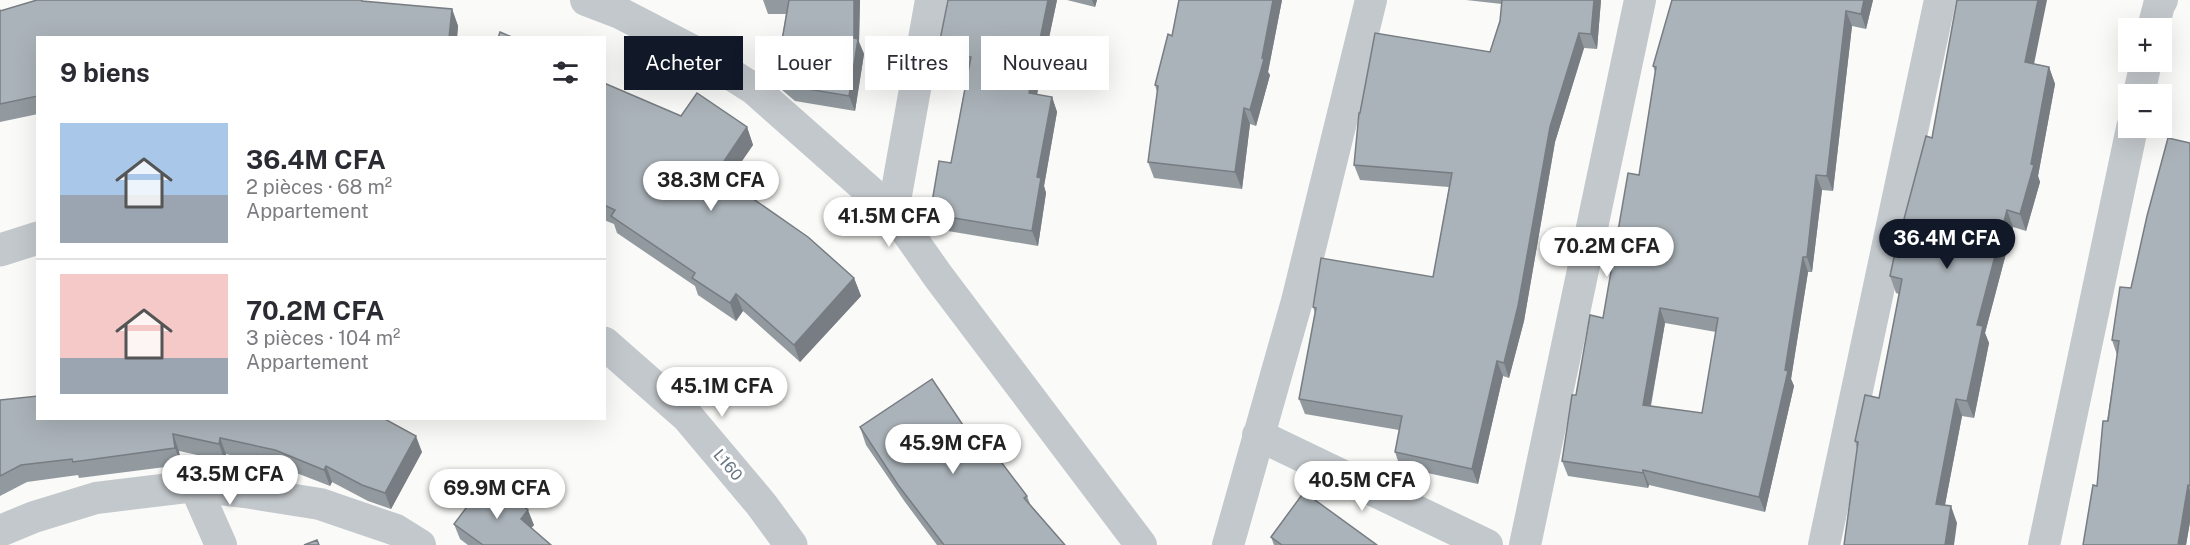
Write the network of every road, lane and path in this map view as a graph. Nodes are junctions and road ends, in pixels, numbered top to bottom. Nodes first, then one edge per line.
1 (586, 0) edge
2 (931, 0) edge
3 (1371, 0) edge
4 (1640, 0) edge
5 (1940, 0) edge
6 (2162, 0) edge
7 (2156, 18) edge
8 (2130, 138) edge
9 (893, 212) junction
10 (36, 239) edge
11 (0, 250) edge
12 (606, 345) edge
13 (1258, 435) junction
14 (195, 486) junction
15 (0, 531) edge
16 (221, 545) edge
17 (420, 545) edge
18 (791, 545) edge
19 (1141, 545) edge
20 (1228, 545) edge
21 (1488, 545) edge
22 (1525, 545) edge
23 (1824, 545) edge
24 (2044, 545) edge

1 - 9 street
2 - 9 street
3 - 13 street
4 - 22 street
5 - 23 street
6 - 7 street
8 - 24 street
9 - 19 street
10 - 11 street
12 - 18 street, L160
13 - 20 street
13 - 21 street
14 - 15 street
14 - 16 street
14 - 17 street

